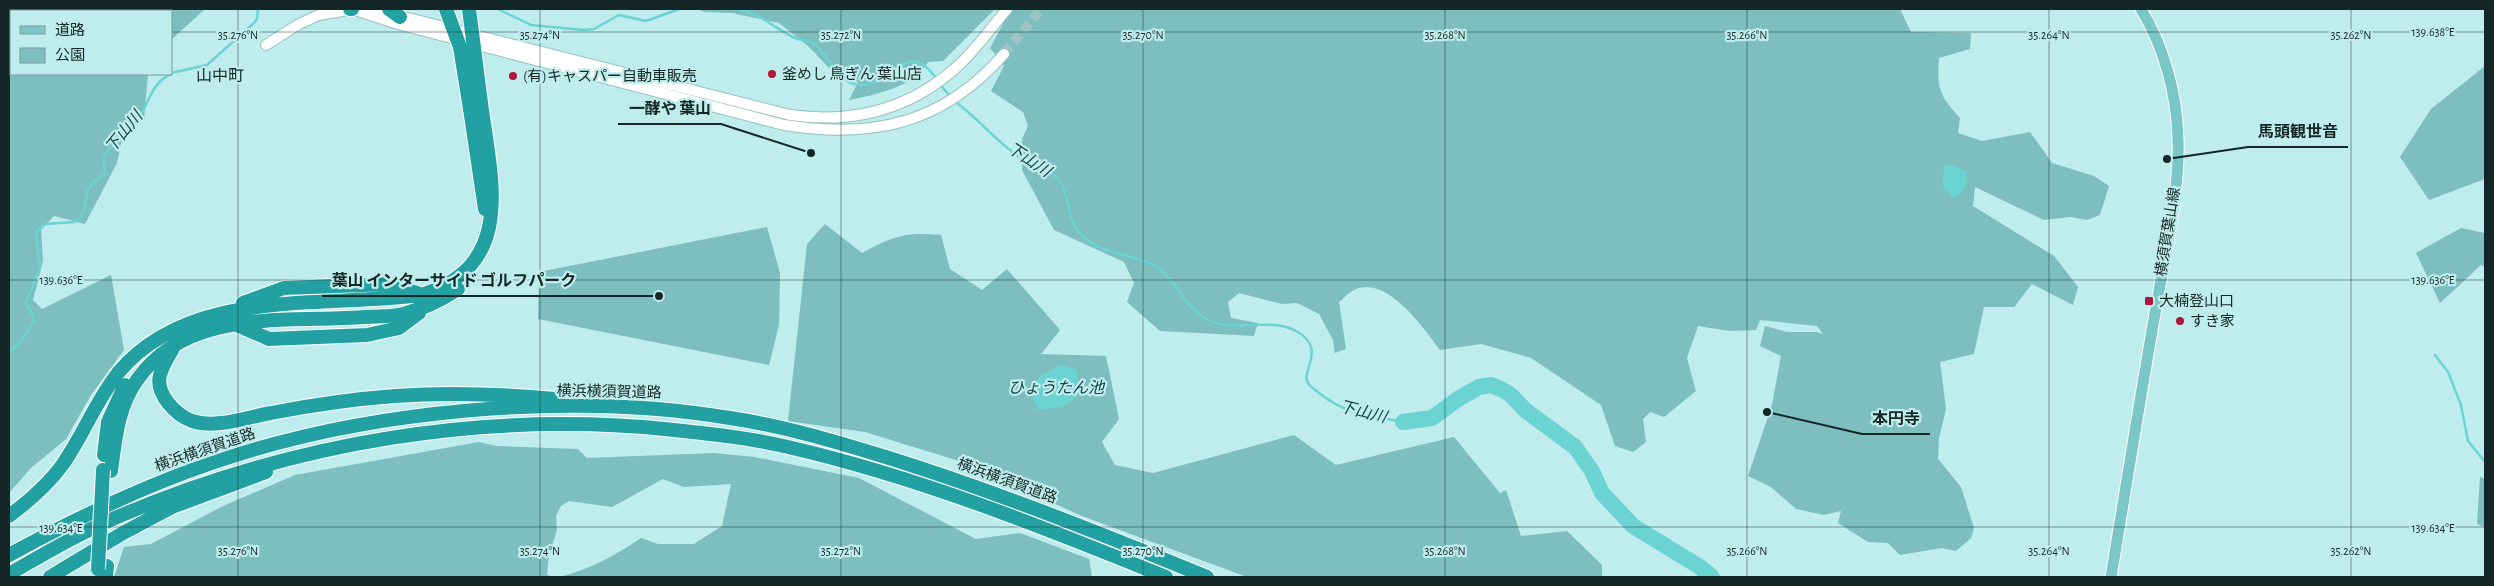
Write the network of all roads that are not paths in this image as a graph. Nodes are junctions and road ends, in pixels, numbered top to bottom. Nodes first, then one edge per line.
1 (351, 9) edge
2 (373, 9) edge
3 (446, 9) edge
4 (469, 9) edge
5 (478, 9) edge
6 (1007, 9) edge
7 (2141, 9) edge
8 (394, 13) edge
9 (266, 45) dead end
10 (1004, 54) tunnel mouth
11 (480, 105) junction
12 (418, 298) junction
13 (249, 310) junction
14 (228, 316) junction
15 (171, 340) junction
16 (623, 406) junction
17 (364, 441) junction
18 (9, 516) edge
19 (9, 555) edge
20 (102, 572) edge
21 (9, 574) edge
22 (50, 577) edge
23 (1166, 577) edge
24 (1207, 577) edge
25 (2111, 577) edge

1 - 9 street
1 - 10 street
2 - 8 street
3 - 11 highway, bridge
4 - 11 highway, bridge
5 - 11 highway
6 - 8 street
7 - 25 main road, 横須賀葉山線
11 - 12 highway
11 - 12 highway
12 - 13 highway
12 - 13 highway
12 - 14 highway
12 - 14 highway
12 - 14 highway
13 - 14 highway
14 - 15 highway
15 - 16 highway
15 - 18 highway
15 - 20 highway
16 - 19 highway, 横浜横須賀道路
16 - 24 highway, 横浜横須賀道路
17 - 21 highway, 横浜横須賀道路
17 - 22 highway
17 - 23 highway, 横浜横須賀道路

